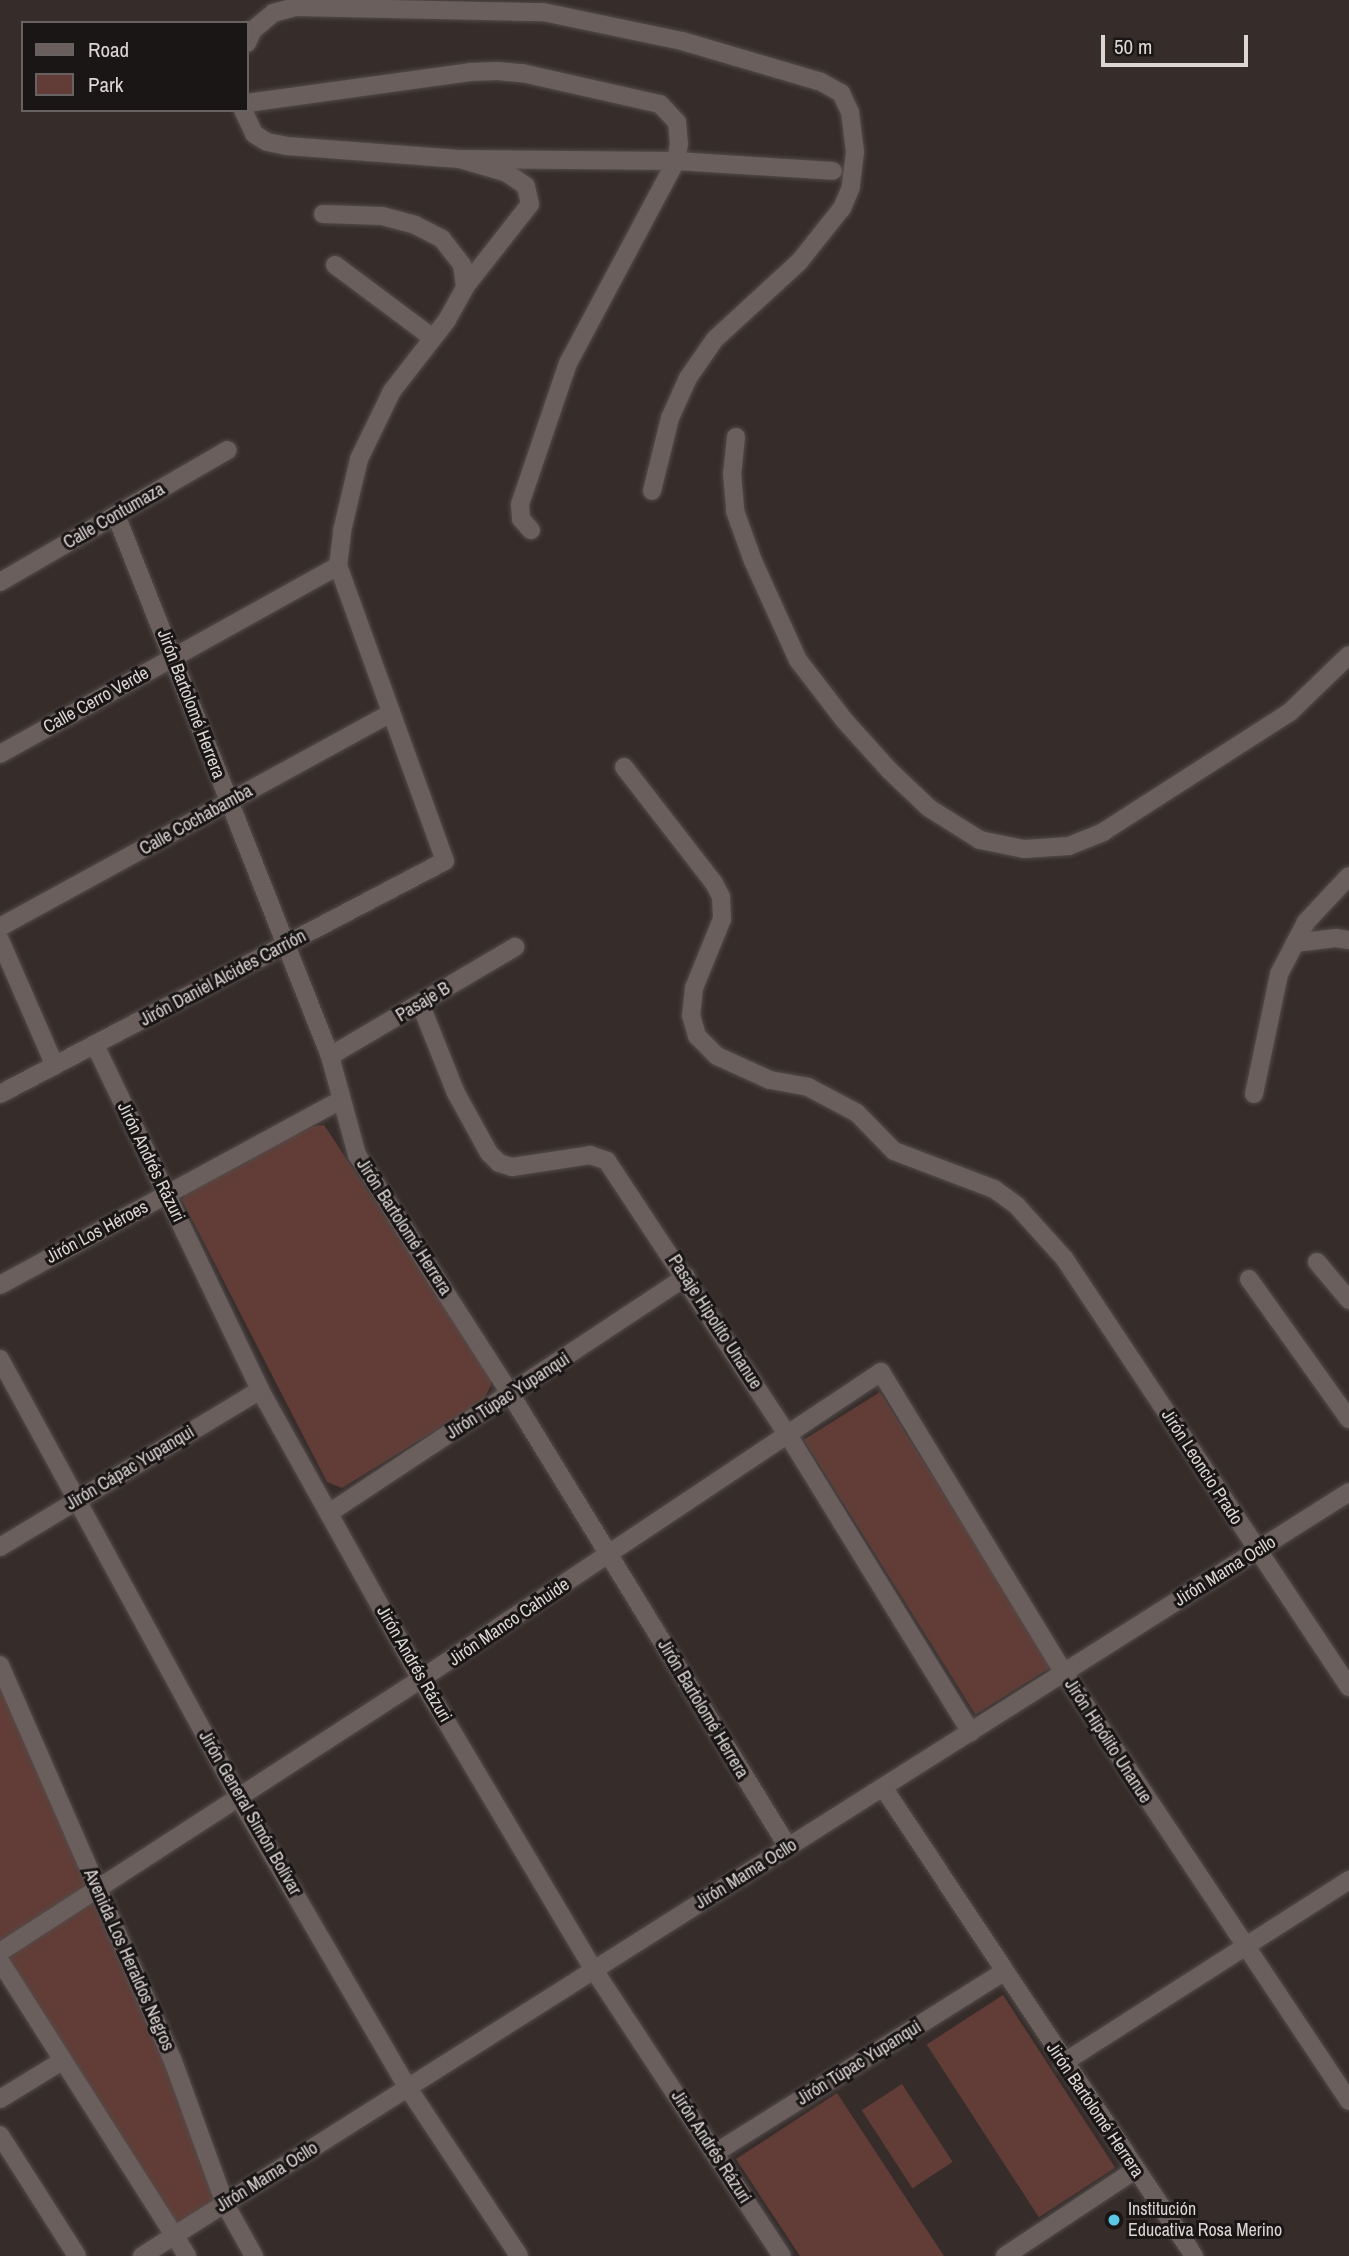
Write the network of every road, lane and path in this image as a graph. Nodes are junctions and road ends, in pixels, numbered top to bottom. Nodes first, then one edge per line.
1 (353, 3) edge
2 (248, 41) edge
3 (248, 103) edge
4 (244, 112) edge
5 (460, 159) junction
6 (676, 161) junction
7 (833, 172) dead end
8 (323, 214) dead end
9 (335, 265) dead end
10 (465, 287) junction
11 (433, 338) junction
12 (736, 437) dead end
13 (228, 450) dead end
14 (652, 491) dead end
15 (116, 514) junction
16 (531, 530) dead end
17 (338, 565) junction
18 (0, 582) edge
19 (1349, 655) edge
20 (172, 657) junction
21 (391, 713) junction
22 (0, 754) edge
23 (624, 767) dead end
24 (229, 802) junction
25 (1349, 876) edge
26 (0, 927) edge
27 (0, 940) edge
28 (1349, 940) edge
29 (1295, 943) junction
30 (286, 945) junction
31 (515, 947) dead end
32 (420, 1003) junction
33 (95, 1045) junction
34 (330, 1056) junction
35 (55, 1066) junction
36 (0, 1094) edge
37 (1254, 1094) dead end
38 (341, 1100) junction
39 (167, 1194) junction
40 (1317, 1262) dead end
41 (686, 1277) junction
42 (1249, 1279) dead end
43 (0, 1285) edge
44 (1349, 1300) edge
45 (0, 1359) edge
46 (881, 1372) joint
47 (260, 1390) junction
48 (512, 1395) junction
49 (1349, 1419) edge
50 (788, 1435) junction
51 (1349, 1492) edge
52 (77, 1501) junction
53 (328, 1513) junction
54 (0, 1547) edge
55 (1257, 1550) junction
56 (609, 1555) junction
57 (0, 1665) edge
58 (1063, 1673) junction
59 (421, 1679) junction
60 (1349, 1687) edge
61 (971, 1732) junction
62 (883, 1787) junction
63 (239, 1798) junction
64 (788, 1847) junction
65 (1349, 1880) edge
66 (98, 1889) junction
67 (1244, 1947) junction
68 (0, 1952) edge
69 (0, 1961) edge
70 (594, 1970) junction
71 (1003, 1972) junction
72 (62, 2061) junction
73 (1063, 2063) junction
74 (408, 2088) junction
75 (0, 2099) edge
76 (1349, 2101) edge
77 (0, 2135) edge
78 (715, 2153) junction
79 (1135, 2170) junction
80 (225, 2204) junction
81 (175, 2235) junction
82 (77, 2256) edge
83 (142, 2256) edge
84 (187, 2256) edge
85 (254, 2256) edge
86 (519, 2256) edge
87 (781, 2256) edge
88 (1005, 2256) edge
89 (1194, 2256) edge

1 - 2 street
1 - 14 street
3 - 6 street
4 - 5 street
5 - 6 street
5 - 10 street
6 - 7 street
6 - 16 street
8 - 10 street
9 - 11 street
10 - 11 street
11 - 17 street
12 - 19 street
13 - 15 street, Calle Contumaza
15 - 18 street, Calle Contumaza
15 - 20 street, Jirón Bartolomé Herrera
17 - 20 street, Calle Cerro Verde
17 - 21 street
20 - 22 street, Calle Cerro Verde
20 - 24 street, Jirón Bartolomé Herrera
21 - 24 street, Calle Cochabamba
21 - 30 street, Jirón Daniel Alcides Carrión
23 - 55 street, Jirón Leoncio Prado
24 - 26 street, Calle Cochabamba
24 - 30 street, Jirón Bartolomé Herrera
25 - 29 street
27 - 35 street
28 - 29 street
29 - 37 street
30 - 33 street, Jirón Daniel Alcides Carrión
30 - 34 street, Jirón Bartolomé Herrera
31 - 32 street, Pasaje B
32 - 34 street, Pasaje B
32 - 41 street, Pasaje Hipolito Unanue
33 - 35 street, Jirón Daniel Alcides Carrión
33 - 39 street, Jirón Andrés Rázuri
34 - 38 street, Jirón Bartolomé Herrera
35 - 36 street, Jirón Daniel Alcides Carrión
38 - 39 street, Jirón Los Héroes
38 - 48 street, Jirón Bartolomé Herrera
39 - 43 street, Jirón Los Héroes
39 - 47 street, Jirón Andrés Rázuri
40 - 44 street
41 - 48 street, Jirón Túpac Yupanqui
41 - 50 street, Pasaje Hipolito Unanue
42 - 49 street
45 - 52 street, Jirón General Simón Bolívar
46 - 50 street, Jirón Manco Cahuide
46 - 58 street, Jirón Hipólito Unanue
47 - 52 street, Jirón Cápac Yupanqui
47 - 53 street, Jirón Andrés Rázuri
48 - 53 street, Jirón Túpac Yupanqui
48 - 56 street, Jirón Bartolomé Herrera
50 - 56 street, Jirón Manco Cahuide
50 - 61 street, Pasaje Hipolito Unanue
51 - 55 street, Jirón Mama Ocllo
52 - 54 street, Jirón Cápac Yupanqui
52 - 63 street, Jirón General Simón Bolívar
53 - 59 street, Jirón Andrés Rázuri
55 - 58 street, Jirón Mama Ocllo
55 - 60 street, Jirón Leoncio Prado
56 - 59 street, Jirón Manco Cahuide
56 - 64 street, Jirón Bartolomé Herrera
57 - 66 street, Avenida Los Heraldos Negros
58 - 61 street, Jirón Mama Ocllo
58 - 67 street, Jirón Hipólito Unanue
59 - 63 street, Jirón Manco Cahuide
59 - 70 street, Jirón Andrés Rázuri
61 - 62 street, Jirón Mama Ocllo
62 - 64 street, Jirón Mama Ocllo
62 - 71 street, Jirón Bartolomé Herrera
63 - 66 street, Jirón Manco Cahuide
63 - 74 street, Jirón General Simón Bolívar
64 - 70 street, Jirón Mama Ocllo
65 - 67 street
66 - 68 street, Jirón Manco Cahuide
66 - 80 street, Avenida Los Heraldos Negros
67 - 73 street
67 - 76 street, Jirón Hipólito Unanue
69 - 72 street
70 - 74 street, Jirón Mama Ocllo
70 - 78 street, Jirón Andrés Rázuri
71 - 73 street, Jirón Bartolomé Herrera
71 - 78 street, Jirón Túpac Yupanqui
72 - 75 street
72 - 81 street
73 - 79 street, Jirón Bartolomé Herrera
74 - 80 street, Jirón Mama Ocllo
74 - 86 street, Jirón General Simón Bolívar
77 - 82 street
78 - 87 street, Jirón Andrés Rázuri
79 - 88 street
79 - 89 street, Jirón Bartolomé Herrera
80 - 81 street, Jirón Mama Ocllo
80 - 85 street, Avenida Los Heraldos Negros
81 - 83 street, Jirón Mama Ocllo
81 - 84 street

